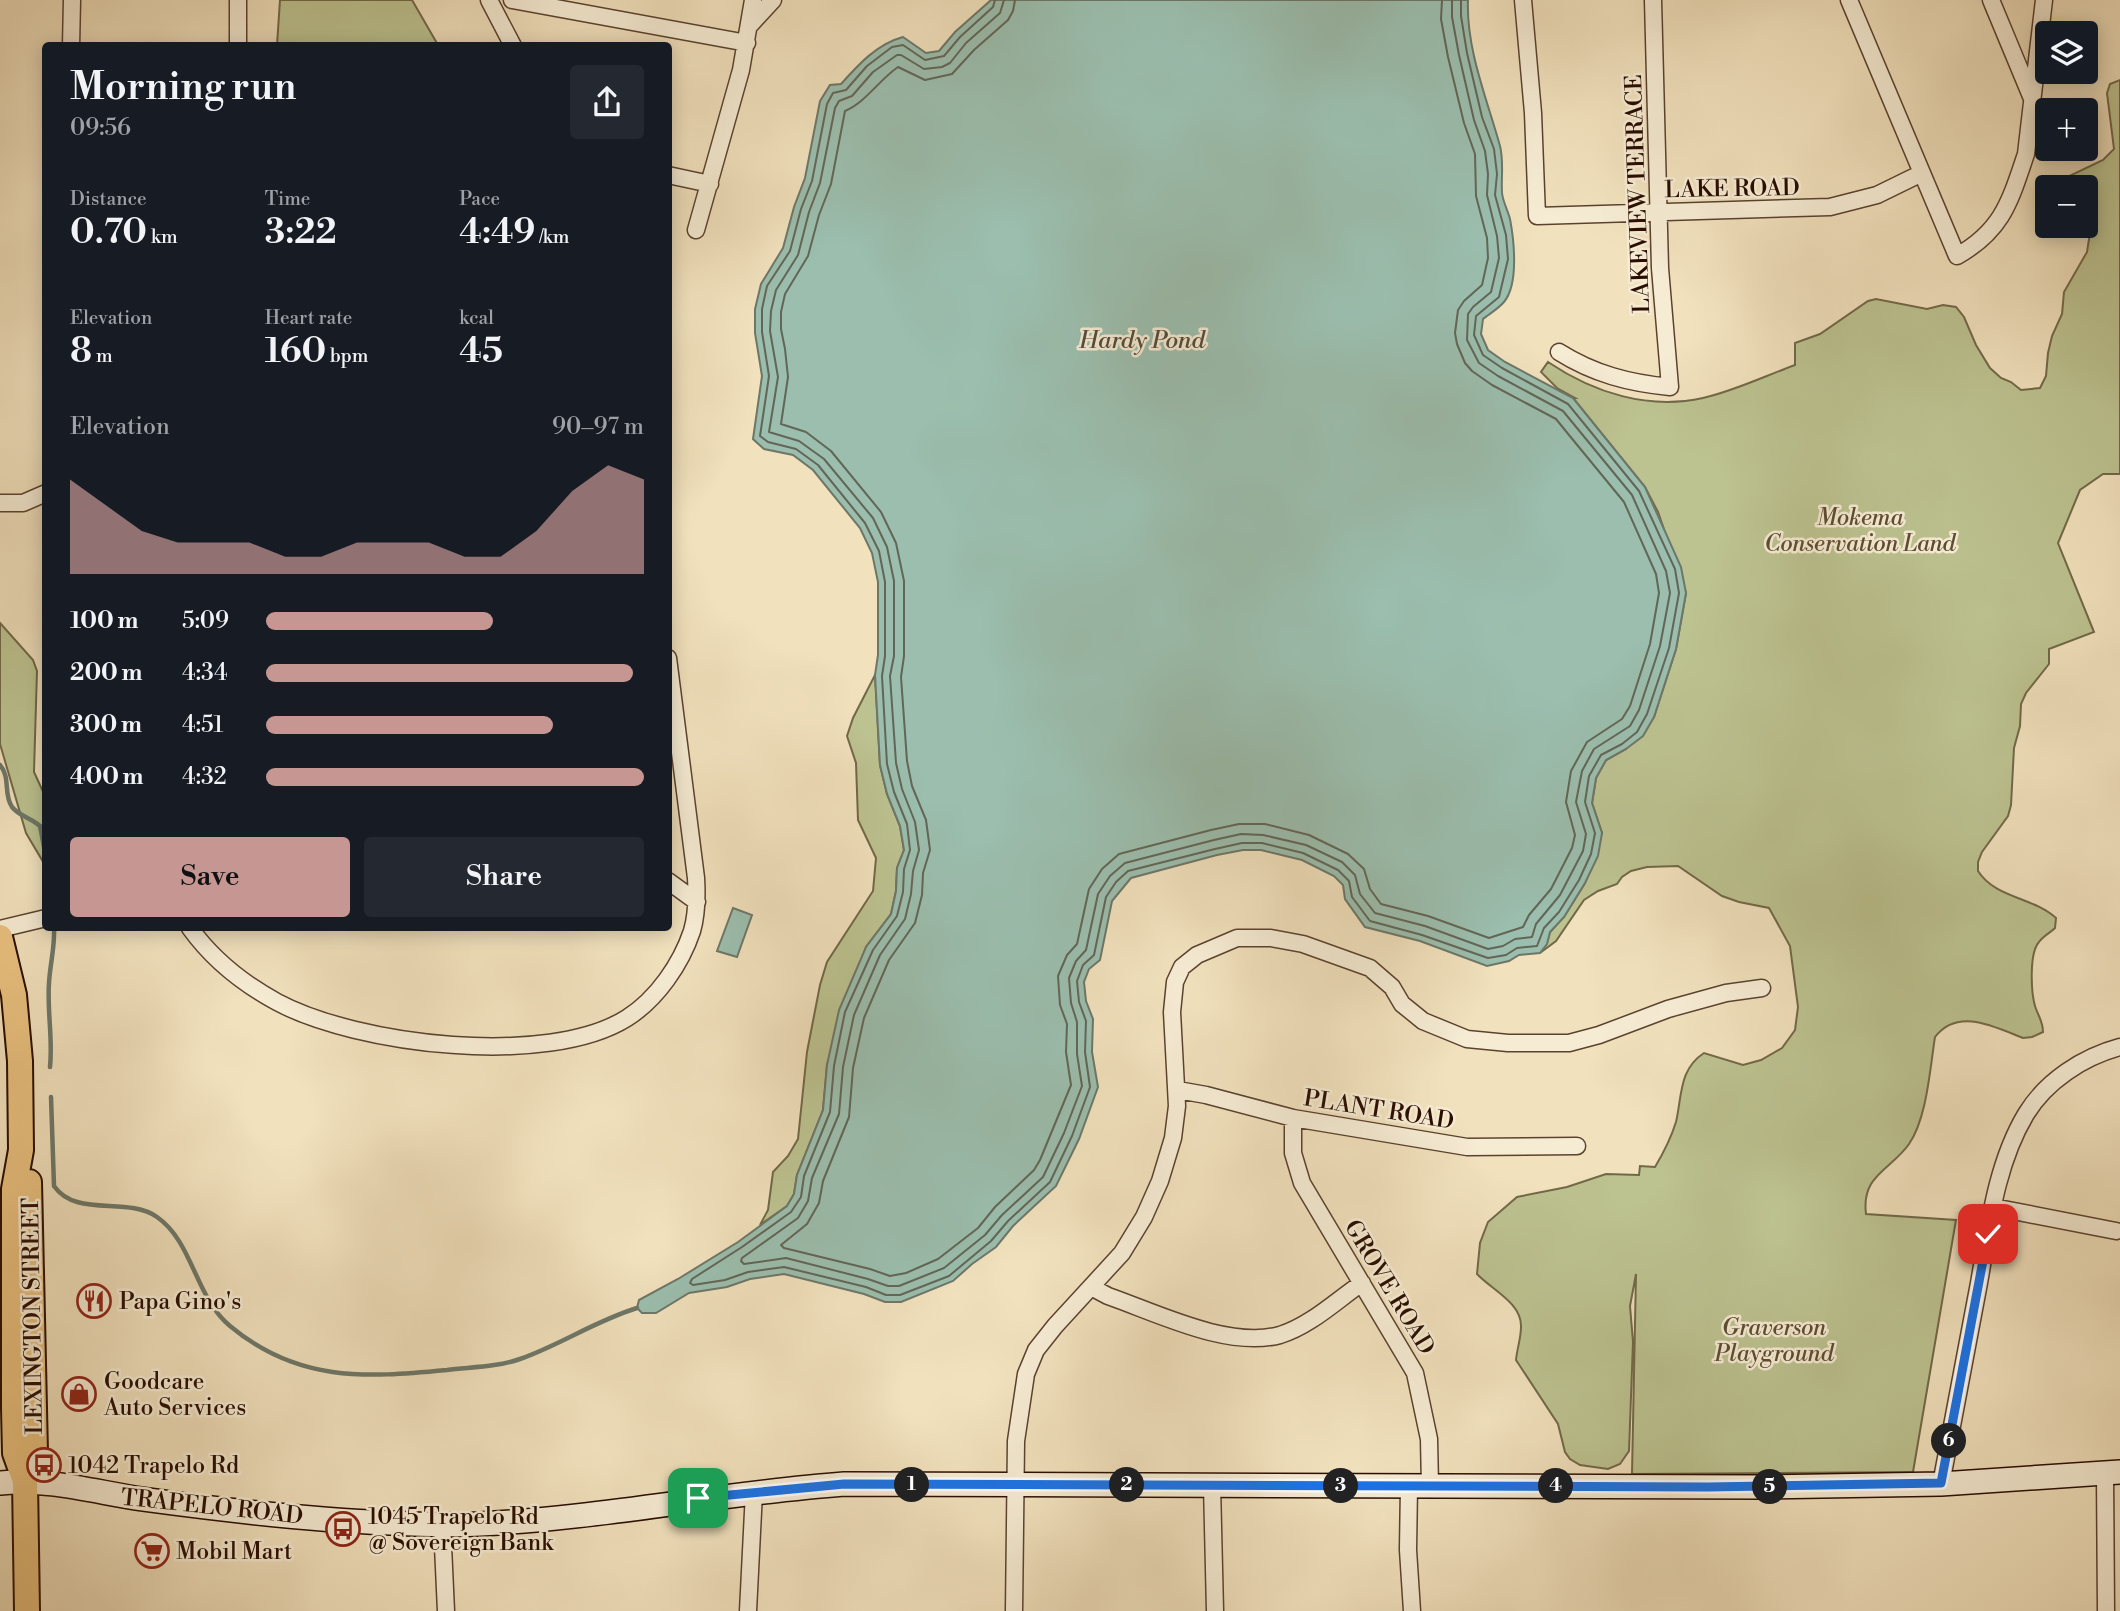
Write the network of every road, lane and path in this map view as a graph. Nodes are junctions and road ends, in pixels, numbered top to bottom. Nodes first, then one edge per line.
1 (72, 0) edge
2 (238, 0) edge
3 (489, 0) edge
4 (512, 0) edge
5 (753, 0) edge
6 (774, 0) edge
7 (1523, 0) edge
8 (1653, 0) edge
9 (1849, 0) edge
10 (1991, 0) edge
11 (2044, 0) edge
12 (750, 25) junction
13 (71, 42) edge
14 (237, 42) edge
15 (511, 42) edge
16 (747, 43) junction
17 (2033, 103) junction
18 (1922, 173) junction
19 (672, 176) edge
20 (709, 184) junction
21 (1659, 212) junction
22 (696, 230) dead end
23 (1559, 352) dead end
24 (42, 495) edge
25 (0, 503) edge
26 (672, 689) edge
27 (672, 884) edge
28 (697, 902) junction
29 (41, 919) edge
30 (0, 929) edge
31 (192, 931) edge
32 (0, 937) edge
33 (1762, 988) dead end
34 (2120, 1047) edge
35 (1178, 1090) junction
36 (1293, 1118) junction
37 (1577, 1146) dead end
38 (21, 1150) junction
39 (1993, 1207) junction
40 (2116, 1231) dead end
41 (1362, 1283) junction
42 (1091, 1287) junction
43 (13, 1408) junction
44 (0, 1430) edge
45 (0, 1464) edge
46 (2113, 1473) edge
47 (25, 1480) junction
48 (0, 1483) edge
49 (1941, 1483) junction
50 (1014, 1485) junction
51 (1212, 1485) junction
52 (1419, 1486) junction
53 (754, 1492) junction
54 (442, 1524) junction
55 (27, 1611) edge
56 (446, 1611) edge
57 (748, 1611) edge
58 (1014, 1611) edge
59 (1215, 1611) edge
60 (1412, 1611) edge
61 (2106, 1611) edge

1 - 13 street
2 - 14 street
3 - 15 street
4 - 16 street
5 - 12 street
6 - 12 street
7 - 21 street, LAKE ROAD
8 - 21 street, LAKEVIEW TERRACE
9 - 18 street
10 - 17 street
11 - 17 street
12 - 16 street
16 - 20 street
17 - 18 street
18 - 21 street, LAKE ROAD
19 - 20 street
20 - 22 street
21 - 23 street, LAKEVIEW TERRACE
24 - 25 street
26 - 28 street
27 - 28 street
28 - 31 street
29 - 30 street
32 - 38 main road, LEXINGTON STREET
33 - 35 street
34 - 39 street
35 - 36 street, PLANT ROAD
35 - 42 street
36 - 37 street, PLANT ROAD
36 - 41 street, GROVE ROAD
38 - 43 main road, LEXINGTON STREET
38 - 47 main road, LEXINGTON STREET
39 - 40 street
39 - 49 street
41 - 42 street
41 - 52 street, GROVE ROAD
42 - 50 street
43 - 44 main road
43 - 47 main road, LEXINGTON STREET
45 - 47 main road, TRAPELO ROAD
46 - 49 main road, TRAPELO ROAD
46 - 61 street
47 - 48 main road, TRAPELO ROAD
47 - 54 main road, TRAPELO ROAD
47 - 55 main road, LEXINGTON STREET
49 - 52 main road, TRAPELO ROAD
50 - 51 main road, TRAPELO ROAD
50 - 53 main road, TRAPELO ROAD
50 - 58 street
51 - 52 main road, TRAPELO ROAD
51 - 59 street
52 - 60 street, GROVE ROAD
53 - 54 main road, TRAPELO ROAD
53 - 57 street
54 - 56 street

